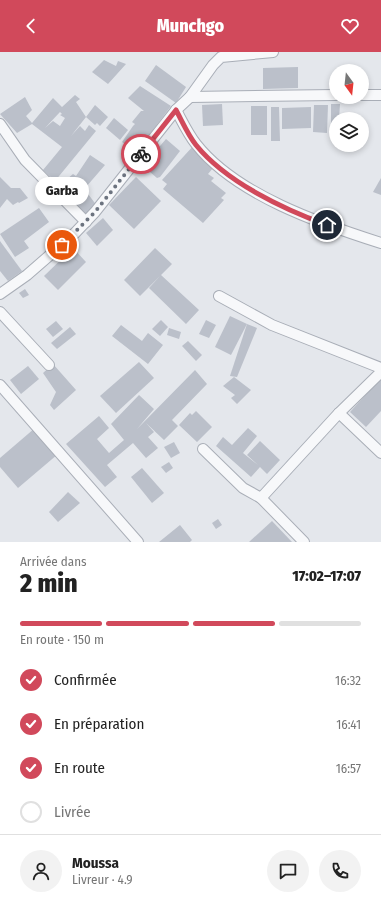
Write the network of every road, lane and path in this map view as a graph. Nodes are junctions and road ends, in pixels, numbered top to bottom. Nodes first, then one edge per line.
1 (273, 52) edge
2 (329, 95) edge
3 (369, 95) edge
4 (381, 95) edge
5 (190, 97) junction
6 (176, 110) junction
7 (0, 124) edge
8 (86, 222) junction
9 (381, 243) edge
10 (0, 294) edge
11 (219, 296) dead end
12 (0, 312) edge
13 (49, 365) dead end
14 (381, 368) edge
15 (381, 372) edge
16 (0, 385) edge
17 (338, 414) junction
18 (203, 449) dead end
19 (381, 453) edge
20 (261, 498) junction
21 (138, 542) edge
22 (304, 542) edge

1 - 5 street
2 - 5 street
3 - 4 street
5 - 6 street
6 - 8 street
6 - 9 street
7 - 8 street
8 - 10 street
11 - 14 street
12 - 13 street
15 - 17 street
16 - 21 street
17 - 19 street
17 - 20 street
18 - 20 street
20 - 22 street

